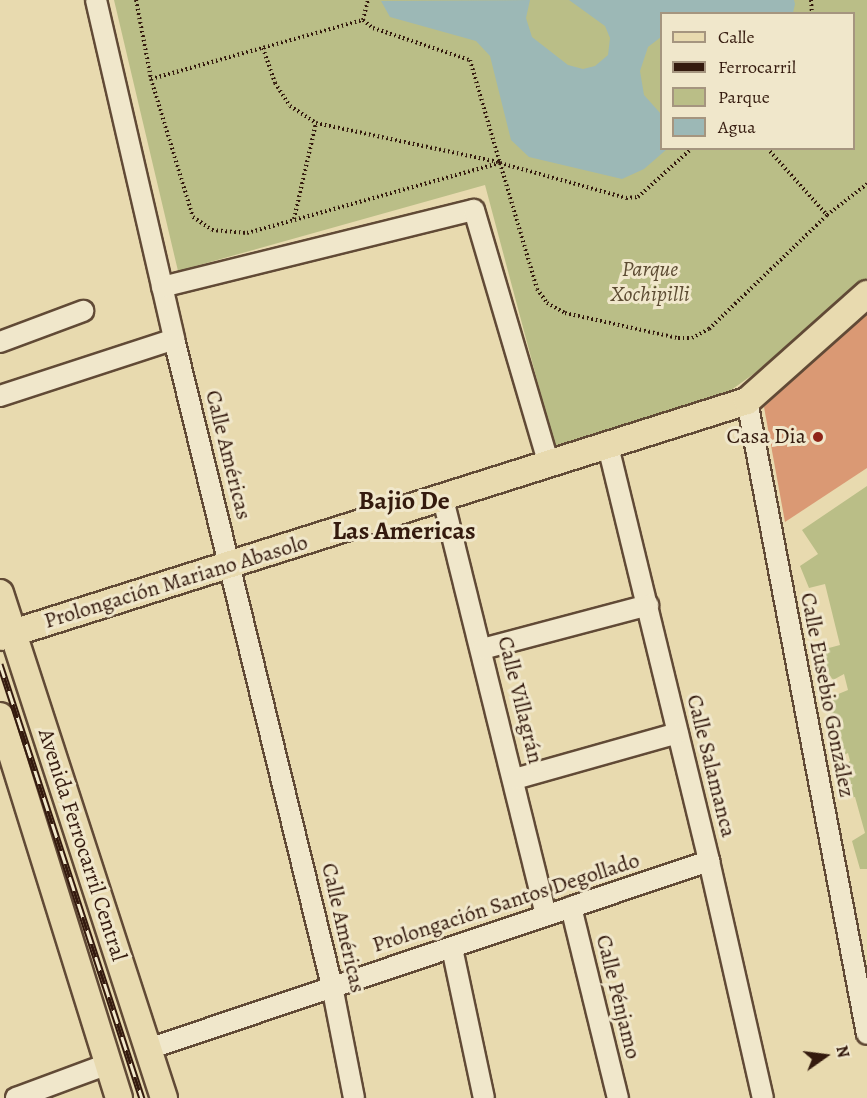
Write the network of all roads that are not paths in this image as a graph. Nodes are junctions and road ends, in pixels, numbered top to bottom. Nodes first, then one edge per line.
1 (96, 0) edge
2 (162, 287) junction
3 (867, 294) edge
4 (83, 311) dead end
5 (174, 339) junction
6 (0, 342) edge
7 (0, 396) edge
8 (747, 401) junction
9 (608, 446) junction
10 (549, 465) junction
11 (443, 499) junction
12 (231, 564) junction
13 (0, 593) edge
14 (648, 605) junction
15 (7, 635) edge
16 (482, 649) junction
17 (0, 716) edge
18 (678, 733) junction
19 (515, 779) junction
20 (710, 861) junction
21 (572, 907) junction
22 (546, 914) junction
23 (452, 948) junction
24 (332, 986) junction
25 (867, 1034) edge
26 (148, 1048) junction
27 (108, 1064) junction
28 (16, 1098) edge
29 (119, 1098) edge
30 (164, 1098) edge
31 (354, 1098) edge
32 (484, 1098) edge
33 (618, 1098) edge
34 (763, 1098) edge

1 - 2 street, Calle Américas
2 - 5 street, Calle Américas
2 - 10 street
3 - 8 main road, Prolongación Mariano Abasolo
4 - 6 street
5 - 7 street
5 - 12 street, Calle Américas
8 - 9 main road, Prolongación Mariano Abasolo
8 - 25 street, Calle Eusebio González
9 - 10 main road, Prolongación Mariano Abasolo
9 - 14 street, Calle Salamanca
10 - 11 main road, Prolongación Mariano Abasolo
11 - 12 main road, Prolongación Mariano Abasolo
11 - 16 street, Calle Villagrán
12 - 15 main road, Prolongación Mariano Abasolo
12 - 24 street, Calle Américas
13 - 15 main road, Avenida Ferrocarril Central
14 - 16 street
14 - 18 street, Calle Salamanca
15 - 26 main road, Avenida Ferrocarril Central
16 - 19 street, Calle Villagrán
17 - 27 main road, Avenida Ferrocarril Central
18 - 19 street
18 - 20 street, Calle Salamanca
19 - 22 street, Calle Villagrán
20 - 21 street, Prolongación Santos Degollado
20 - 34 street, Calle Salamanca
21 - 22 street, Prolongación Santos Degollado
21 - 33 street, Calle Pénjamo
22 - 23 street, Prolongación Santos Degollado
23 - 24 street, Prolongación Santos Degollado
23 - 32 street
24 - 26 street, Prolongación Santos Degollado
24 - 31 street, Calle Américas
26 - 30 main road, Avenida Ferrocarril Central
27 - 28 street
27 - 29 main road, Avenida Ferrocarril Central

